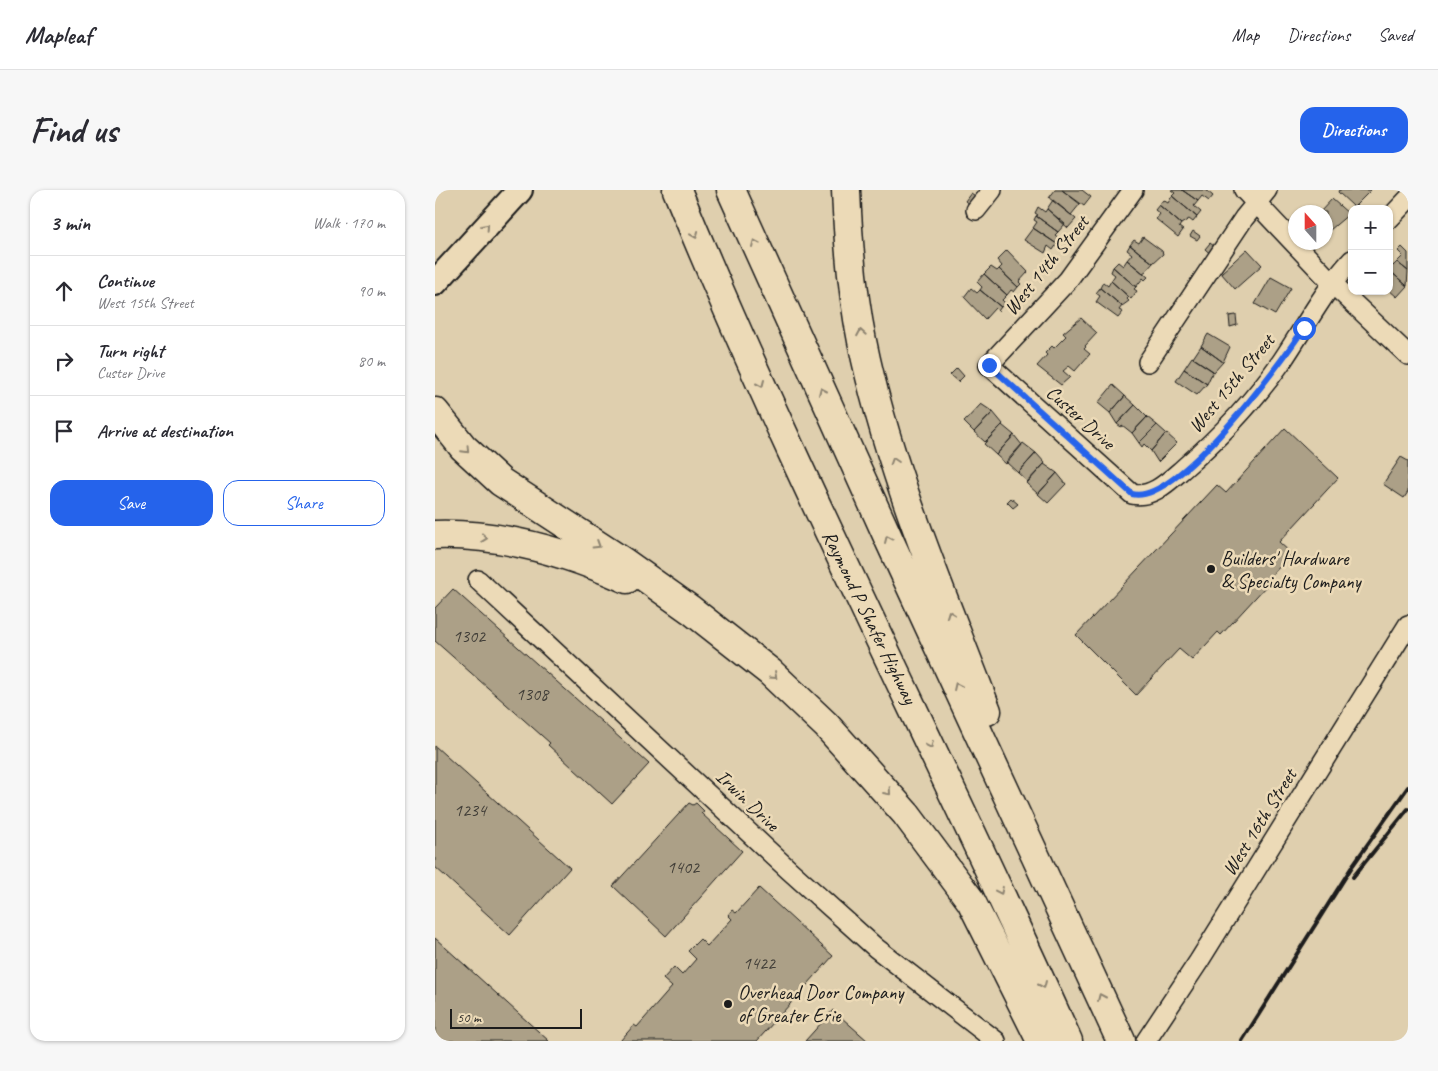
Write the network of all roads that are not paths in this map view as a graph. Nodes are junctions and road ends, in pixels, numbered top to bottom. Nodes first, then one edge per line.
1 (520, 190) edge
2 (677, 190) edge
3 (731, 190) edge
4 (846, 190) edge
5 (991, 190) edge
6 (1133, 190) edge
7 (1255, 194) edge
8 (1408, 198) edge
9 (976, 210) dead end
10 (1393, 215) edge
11 (1348, 265) edge
12 (435, 283) edge
13 (1332, 283) junction
14 (1408, 354) edge
15 (1147, 362) dead end
16 (989, 365) joint
17 (435, 412) edge
18 (1146, 495) joint
19 (435, 535) edge
20 (478, 580) dead end
21 (1408, 626) edge
22 (736, 645) junction
23 (1067, 921) junction
24 (996, 1041) edge
25 (1041, 1041) edge
26 (1068, 1041) edge
27 (1121, 1041) edge
28 (1147, 1041) edge

12 -> 1 main road
2 -> 26 highway, Raymond P Shafer Highway
23 -> 3 highway
23 -> 4 highway
5 - 9 street
6 - 16 street, West 14th Street
7 - 13 street
7 - 15 street
8 - 10 street
11 - 13 street, West 15th Street
13 - 14 street
13 - 18 street, West 15th Street
16 - 18 street, Custer Drive
17 -> 22 highway
19 -> 22 highway
20 - 24 street, Irwin Drive
21 - 28 street, West 16th Street
22 -> 25 highway
27 -> 23 highway

